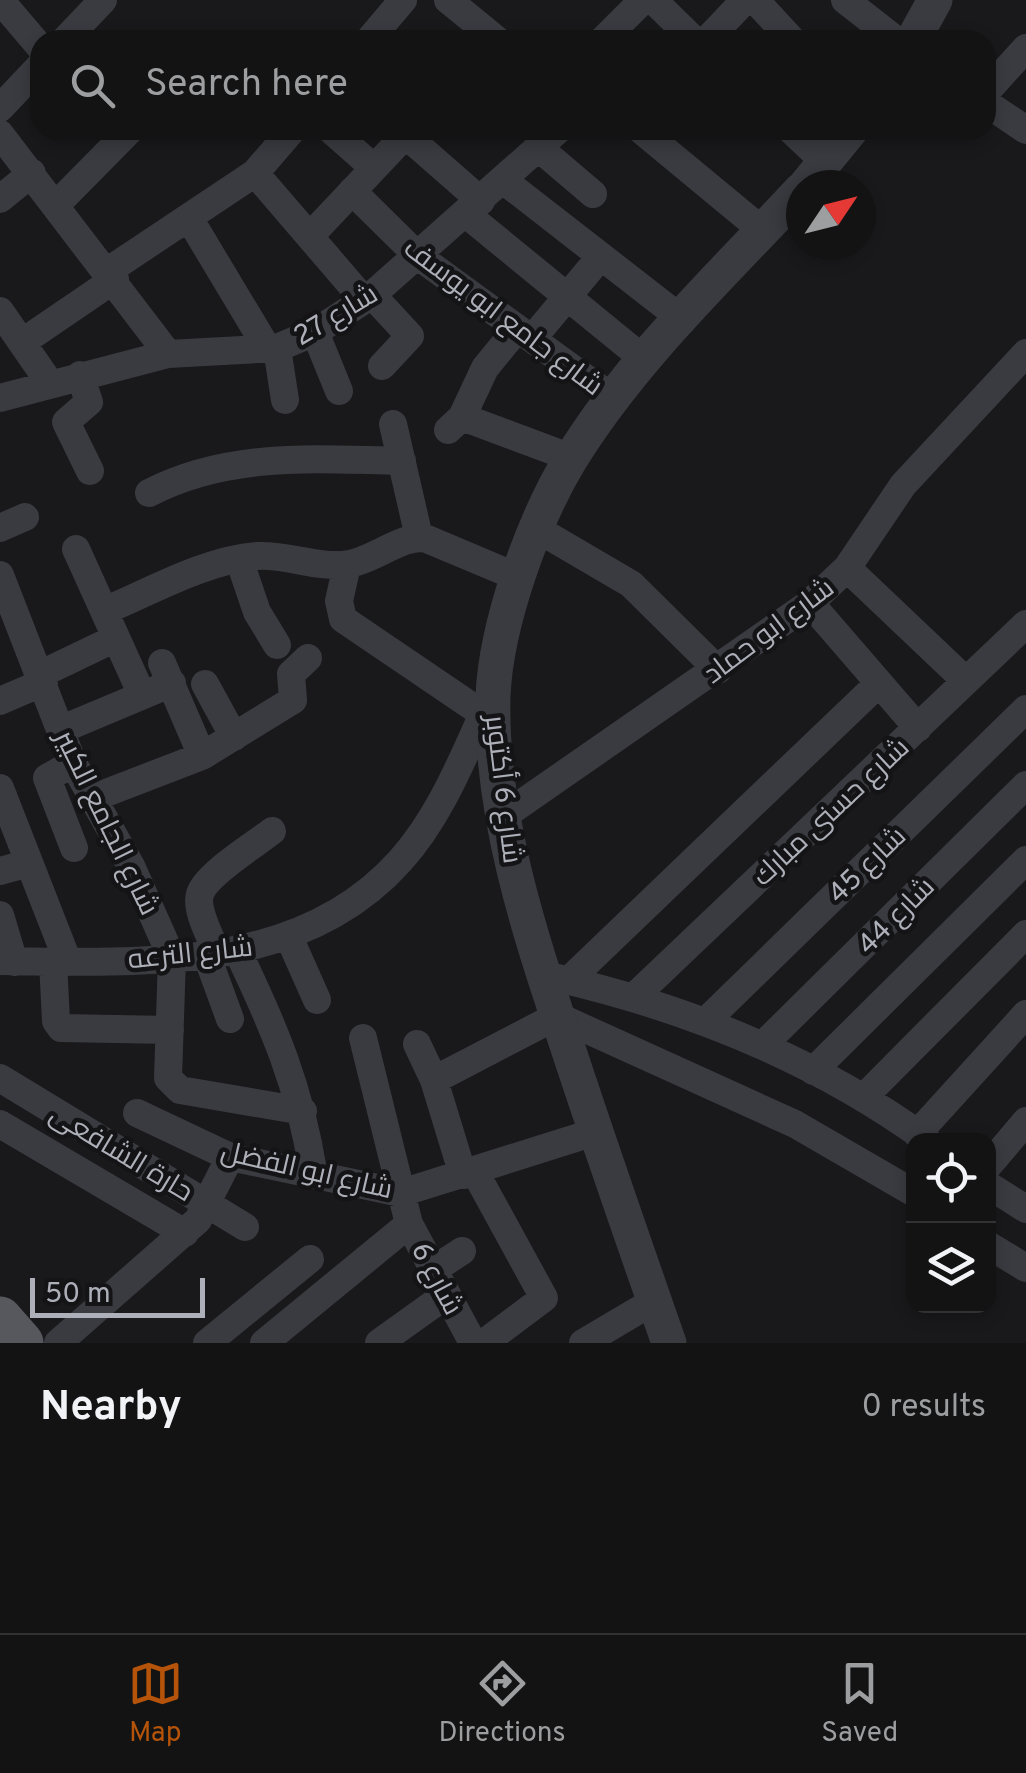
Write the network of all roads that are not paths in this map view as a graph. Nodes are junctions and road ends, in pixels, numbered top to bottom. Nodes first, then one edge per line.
1 (0, 0) edge
2 (103, 0) edge
3 (403, 0) edge
4 (448, 0) edge
5 (644, 0) edge
6 (653, 0) edge
7 (745, 0) edge
8 (755, 0) edge
9 (845, 0) edge
10 (935, 0) edge
11 (74, 30) edge
12 (378, 30) edge
13 (484, 30) edge
14 (613, 30) edge
15 (673, 30) edge
16 (717, 30) edge
17 (783, 30) edge
18 (883, 30) edge
19 (918, 30) edge
20 (30, 35) edge
21 (1026, 48) edge
22 (30, 76) edge
23 (996, 81) edge
24 (0, 108) edge
25 (996, 110) edge
26 (1026, 130) edge
27 (0, 134) edge
28 (120, 140) edge
29 (284, 140) edge
30 (343, 140) edge
31 (398, 140) edge
32 (412, 140) edge
33 (547, 140) edge
34 (549, 140) edge
35 (654, 140) edge
36 (796, 140) edge
37 (843, 140) edge
38 (374, 168) junction
39 (808, 170) edge
40 (818, 170) edge
41 (32, 173) junction
42 (255, 174) junction
43 (503, 180) junction
44 (352, 191) junction
45 (593, 194) dead end
46 (0, 199) edge
47 (56, 204) junction
48 (786, 206) edge
49 (473, 208) junction
50 (189, 218) junction
51 (763, 230) junction
52 (310, 236) junction
53 (418, 256) junction
54 (601, 256) junction
55 (112, 275) junction
56 (368, 297) junction
57 (566, 297) junction
58 (0, 311) edge
59 (683, 320) junction
60 (315, 332) junction
61 (524, 334) junction
62 (24, 341) junction
63 (272, 348) junction
64 (1026, 353) edge
65 (168, 354) junction
66 (646, 361) junction
67 (382, 366) dead end
68 (80, 375) junction
69 (49, 382) junction
70 (339, 391) dead end
71 (0, 398) edge
72 (613, 398) junction
73 (285, 400) dead end
74 (392, 424) dead end
75 (572, 458) junction
76 (402, 461) junction
77 (90, 471) dead end
78 (148, 492) dead end
79 (537, 529) junction
80 (419, 537) junction
81 (76, 549) dead end
82 (239, 559) junction
83 (347, 564) junction
84 (848, 568) junction
85 (0, 575) edge
86 (520, 578) junction
87 (810, 602) junction
88 (104, 611) junction
89 (1026, 624) edge
90 (116, 638) junction
91 (277, 645) dead end
92 (308, 658) dead end
93 (718, 670) junction
94 (43, 678) junction
95 (966, 681) junction
96 (205, 684) dead end
97 (876, 685) junction
98 (142, 695) junction
99 (0, 701) edge
100 (488, 703) junction
101 (1026, 709) edge
102 (918, 728) junction
103 (60, 730) junction
104 (234, 738) junction
105 (202, 756) junction
106 (72, 764) junction
107 (1026, 785) edge
108 (0, 788) edge
109 (93, 798) junction
110 (505, 816) junction
111 (272, 830) dead end
112 (74, 848) dead end
113 (1026, 860) edge
114 (29, 863) junction
115 (0, 871) edge
116 (0, 916) edge
117 (1026, 934) edge
118 (288, 937) junction
119 (221, 954) junction
120 (172, 958) junction
121 (7, 962) edge
122 (61, 962) junction
123 (555, 977) junction
124 (634, 997) junction
125 (317, 1000) dead end
126 (1026, 1014) edge
127 (557, 1016) junction
128 (230, 1019) dead end
129 (707, 1020) junction
130 (170, 1030) junction
131 (363, 1038) dead end
132 (418, 1044) dead end
133 (764, 1044) junction
134 (813, 1070) junction
135 (0, 1078) edge
136 (434, 1080) junction
137 (863, 1098) junction
138 (304, 1111) junction
139 (137, 1113) dead end
140 (1026, 1121) edge
141 (0, 1124) edge
142 (595, 1132) junction
143 (916, 1133) edge
144 (925, 1133) edge
145 (230, 1157) junction
146 (996, 1157) edge
147 (313, 1171) junction
148 (469, 1173) junction
149 (906, 1188) edge
150 (996, 1190) edge
151 (401, 1192) junction
152 (209, 1205) junction
153 (1026, 1209) edge
154 (410, 1224) junction
155 (245, 1226) dead end
156 (185, 1234) junction
157 (996, 1250) edge
158 (462, 1251) dead end
159 (310, 1260) dead end
160 (1026, 1268) edge
161 (440, 1283) junction
162 (654, 1301) junction
163 (0, 1319) edge
164 (195, 1339) edge
165 (21, 1343) edge
166 (58, 1343) edge
167 (264, 1343) edge
168 (379, 1343) edge
169 (473, 1343) edge
170 (484, 1343) edge
171 (583, 1343) edge
172 (668, 1343) edge

1 - 20 street
2 - 11 street
3 - 12 street
4 - 13 street
5 - 14 street
6 - 15 street
7 - 16 street
8 - 17 street
9 - 18 street
10 - 19 street
21 - 23 street
22 - 24 street
25 - 26 street
27 - 41 street
28 - 47 street
29 - 42 street
30 - 38 street
31 - 38 street
32 - 49 street
33 - 43 street, شارع 27
34 - 45 street
35 - 51 street
36 - 39 street
37 - 40 street, شارع 6 أكتوبر
38 - 44 street
41 - 46 street
41 - 47 street
42 - 50 street
42 - 52 street
43 - 49 street, شارع 27
43 - 54 street
44 - 52 street
44 - 53 street, شارع جامع ابو يوسف
47 - 55 street
48 - 51 street, شارع 6 أكتوبر
49 - 53 street, شارع 27
49 - 57 street
50 - 55 street
50 - 63 street
51 - 59 street, شارع 6 أكتوبر
52 - 56 street
53 - 56 street, شارع 27
53 - 61 street, شارع جامع ابو يوسف
54 - 57 street
54 - 59 street
55 - 62 street
55 - 65 street
56 - 60 street, شارع 27
56 - 67 street
57 - 61 street
57 - 66 street
58 - 62 street
59 - 66 street, شارع 6 أكتوبر
60 - 63 street, شارع 27
60 - 70 street
61 - 72 street, شارع جامع ابو يوسف
61 - 75 street
62 - 69 street
63 - 65 street, شارع 27
63 - 73 street
64 - 84 street, شارع ابو حماد
65 - 68 street, شارع 27
66 - 72 street, شارع 6 أكتوبر
68 - 69 street, شارع 27
68 - 77 street
69 - 71 street, شارع 27
72 - 75 street, شارع 6 أكتوبر
74 - 76 street
75 - 79 street, شارع 6 أكتوبر
76 - 78 street
76 - 80 street
79 - 86 street, شارع 6 أكتوبر
79 - 93 street
80 - 83 street
80 - 86 street
81 - 88 street
82 - 83 street
82 - 88 street
82 - 91 street
83 - 100 street
84 - 87 street, شارع ابو حماد
84 - 95 street
85 - 94 street, شارع الجامع الكبير
86 - 100 street, شارع 6 أكتوبر
87 - 93 street, شارع ابو حماد
87 - 97 street
88 - 90 street
89 - 95 street, شارع حسنى مبارك
90 - 94 street
90 - 98 street
92 - 104 street
93 - 110 street, شارع ابو حماد
94 - 99 street
94 - 103 street, شارع الجامع الكبير
95 - 102 street, شارع حسنى مبارك
96 - 104 street
97 - 102 street
97 - 123 street
98 - 103 street
98 - 105 street
100 - 110 street, شارع 6 أكتوبر
100 - 118 street, شارع الترعه
101 - 129 street, شارع 45
102 - 124 street, شارع حسنى مبارك
103 - 106 street, شارع الجامع الكبير
104 - 105 street
105 - 109 street
106 - 109 street, شارع الجامع الكبير
106 - 112 street
107 - 133 street, شارع 44
108 - 114 street
109 - 120 street, شارع الجامع الكبير
110 - 123 street, شارع 6 أكتوبر
111 - 119 street
113 - 134 street
114 - 115 street
114 - 122 street
116 - 121 street
117 - 137 street
118 - 119 street, شارع الترعه
118 - 125 street
119 - 120 street, شارع الترعه
119 - 128 street
119 - 138 street
120 - 122 street, شارع الترعه
120 - 130 street
121 - 122 street, شارع الترعه
122 - 130 street
123 - 124 street
123 - 127 street, شارع 6 أكتوبر
124 - 129 street
126 - 144 street
127 - 136 street
127 - 142 street, شارع 6 أكتوبر
127 - 149 street
129 - 133 street
130 - 138 street
131 - 151 street, شارع 6
132 - 136 street
133 - 134 street
134 - 137 street
135 - 152 street, حارة الشافعى
136 - 148 street
137 - 143 street
138 - 147 street
139 - 145 street, شارع ابو الفضل
140 - 146 street
141 - 156 street
142 - 148 street, شارع ابو الفضل
142 - 162 street, شارع 6 أكتوبر
145 - 147 street, شارع ابو الفضل
145 - 152 street
147 - 151 street, شارع ابو الفضل
148 - 151 street, شارع ابو الفضل
148 - 170 street
150 - 153 street
151 - 154 street, شارع 6
152 - 155 street, حارة الشافعى
152 - 156 street
154 - 161 street, شارع 6
154 - 167 street
156 - 166 street
157 - 160 street
158 - 161 street
159 - 164 street
161 - 168 street
161 - 169 street, شارع 6
162 - 171 street
162 - 172 street, شارع 6 أكتوبر
163 - 165 main road

